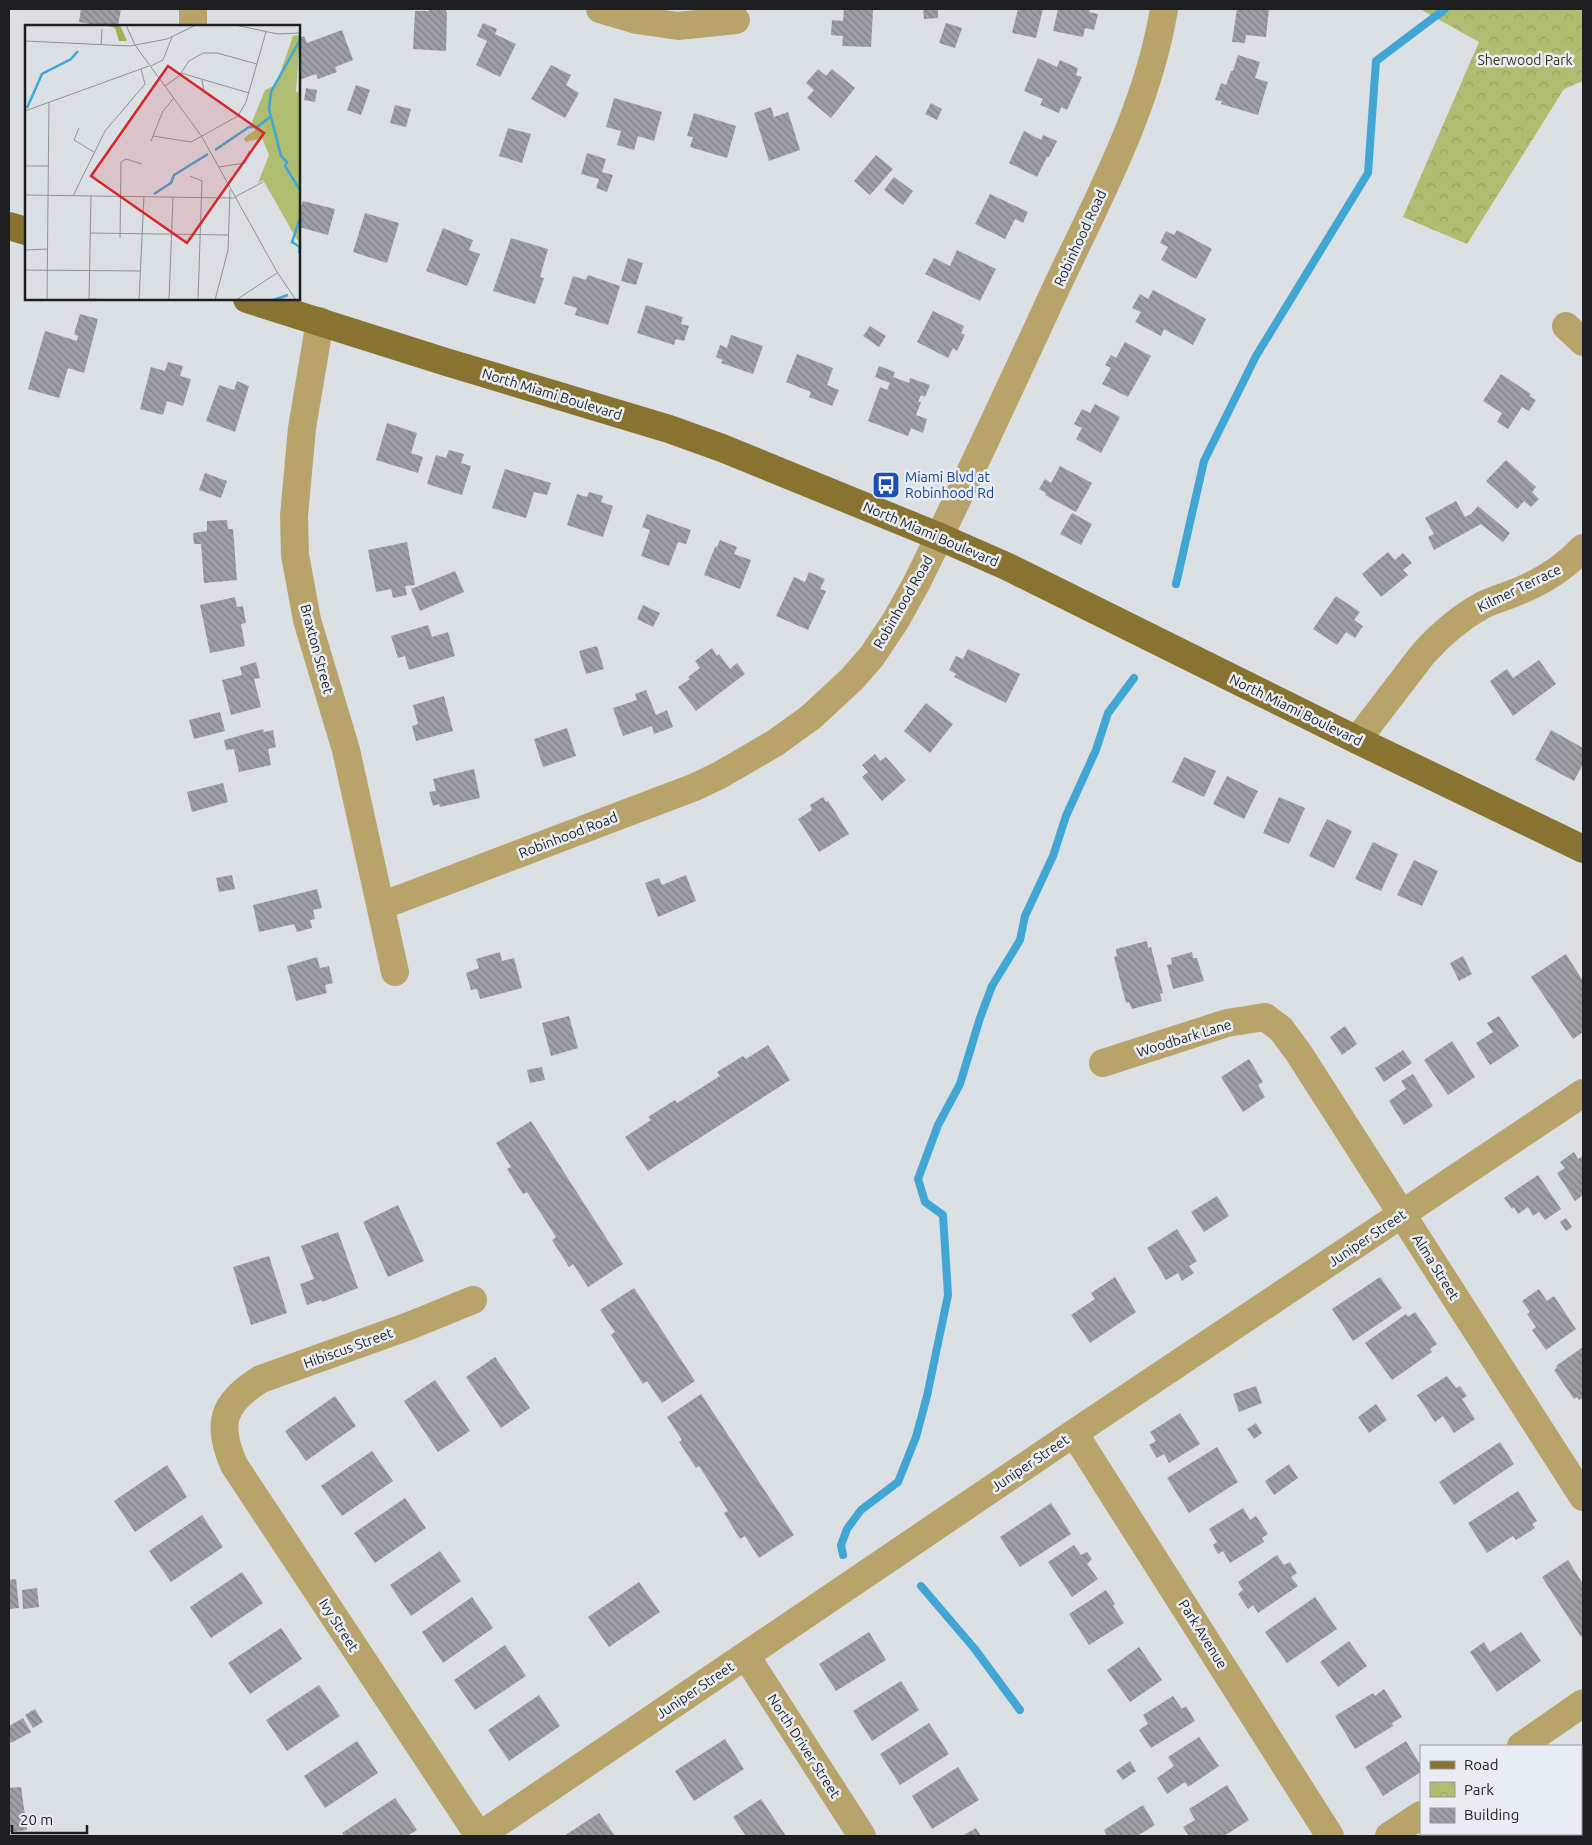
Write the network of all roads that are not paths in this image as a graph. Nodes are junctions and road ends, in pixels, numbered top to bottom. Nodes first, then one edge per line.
1 (193, 9) edge
2 (600, 9) edge
3 (1164, 9) edge
4 (736, 20) dead end
5 (192, 25) edge
6 (9, 226) edge
7 (25, 231) edge
8 (250, 300) edge
9 (320, 322) junction
10 (940, 537) junction
11 (1583, 548) edge
12 (1356, 740) junction
13 (1583, 849) edge
14 (381, 906) junction
15 (395, 972) dead end
16 (1265, 1017) joint
17 (1103, 1063) dead end
18 (1583, 1093) edge
19 (1403, 1214) junction
20 (473, 1300) dead end
21 (230, 1406) joint
22 (1074, 1433) junction
23 (1583, 1497) edge
24 (746, 1656) junction
25 (1583, 1704) edge
26 (1522, 1745) edge
27 (1420, 1816) edge
28 (479, 1836) edge
29 (862, 1836) edge
30 (1330, 1836) edge
31 (1389, 1836) edge

1 - 5 street
2 - 4 street
3 - 10 street, Robinhood Road
6 - 7 main road
8 - 9 main road, North Miami Boulevard
9 - 10 main road, North Miami Boulevard
9 - 14 street, Braxton Street
10 - 12 main road, North Miami Boulevard
10 - 14 street, Robinhood Road
11 - 12 street, Kilmer Terrace
12 - 13 main road, North Miami Boulevard
14 - 15 street, Braxton Street
16 - 17 street, Woodbark Lane
16 - 19 street, Alma Street
18 - 19 street, Juniper Street
19 - 22 street, Juniper Street
19 - 23 street, Alma Street
20 - 21 street, Hibiscus Street
21 - 28 street, Ivy Street
22 - 24 street, Juniper Street
22 - 30 street, Park Avenue
24 - 28 street, Juniper Street
24 - 29 street, North Driver Street
25 - 26 street
27 - 31 street

